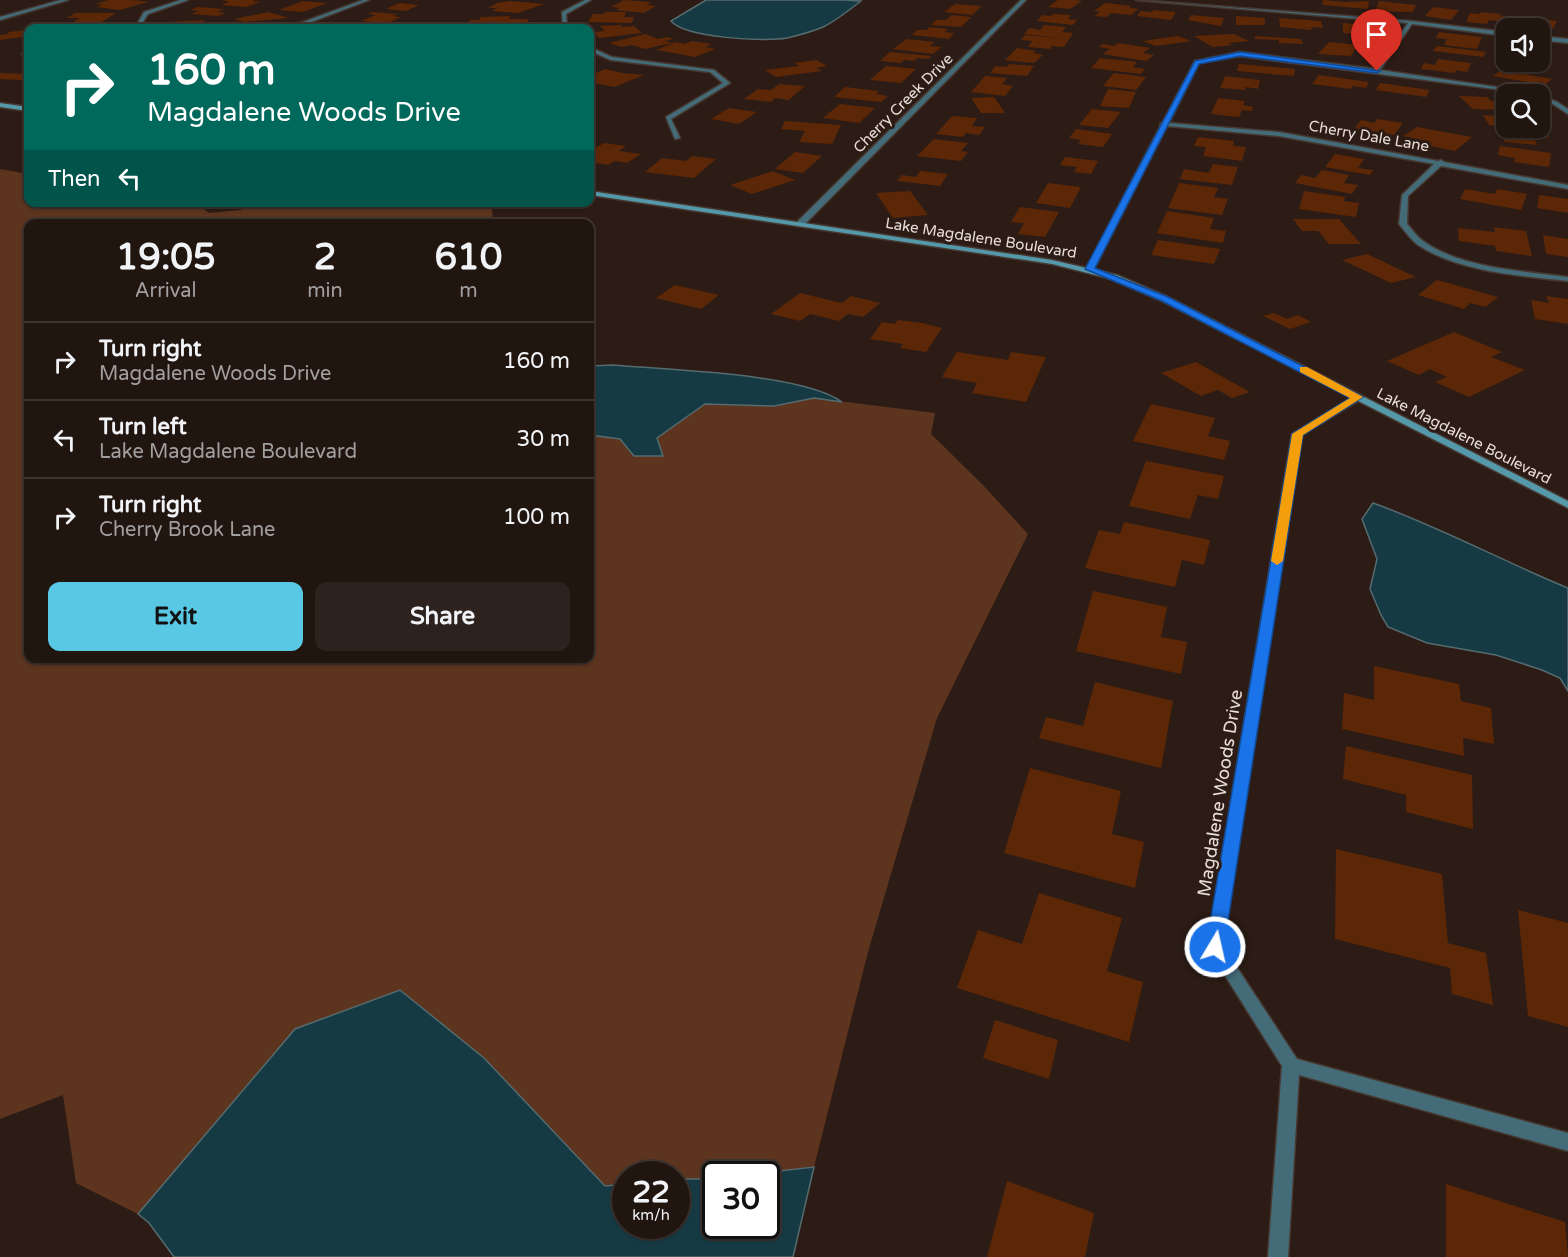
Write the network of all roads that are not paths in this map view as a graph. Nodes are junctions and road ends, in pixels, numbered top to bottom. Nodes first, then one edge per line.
1 (66, 0) edge
2 (186, 0) edge
3 (368, 0) edge
4 (589, 0) edge
5 (1024, 0) edge
6 (1138, 0) edge
7 (0, 19) edge
8 (1411, 22) junction
9 (139, 24) edge
10 (302, 24) edge
11 (565, 24) edge
12 (1496, 33) edge
13 (1550, 39) edge
14 (1568, 41) edge
15 (594, 51) edge
16 (1377, 71) junction
17 (1496, 89) edge
18 (1550, 101) edge
19 (0, 105) edge
20 (24, 108) edge
21 (1568, 112) edge
22 (1163, 124) junction
23 (677, 138) dead end
24 (1441, 162) junction
25 (1568, 187) edge
26 (594, 194) edge
27 (800, 224) junction
28 (1090, 269) junction
29 (1568, 279) edge
30 (1358, 397) junction
31 (1568, 505) edge
32 (1291, 1065) junction
33 (1568, 1142) edge
34 (1278, 1257) edge

1 - 7 street
2 - 9 street
3 - 10 street
4 - 11 street
5 - 27 street, Cherry Creek Drive
6 - 8 street
8 - 12 street
8 - 16 street
13 - 14 street
15 - 23 street
16 - 17 street
16 - 22 street
18 - 21 street
19 - 20 street
22 - 24 street, Cherry Dale Lane
22 - 28 street
24 - 25 street, Cherry Dale Lane
24 - 29 street
26 - 27 street, Lake Magdalene Boulevard
27 - 28 street, Lake Magdalene Boulevard
28 - 30 street, Lake Magdalene Boulevard
30 - 31 street, Lake Magdalene Boulevard
30 - 32 street, Magdalene Woods Drive
32 - 33 street
32 - 34 street

